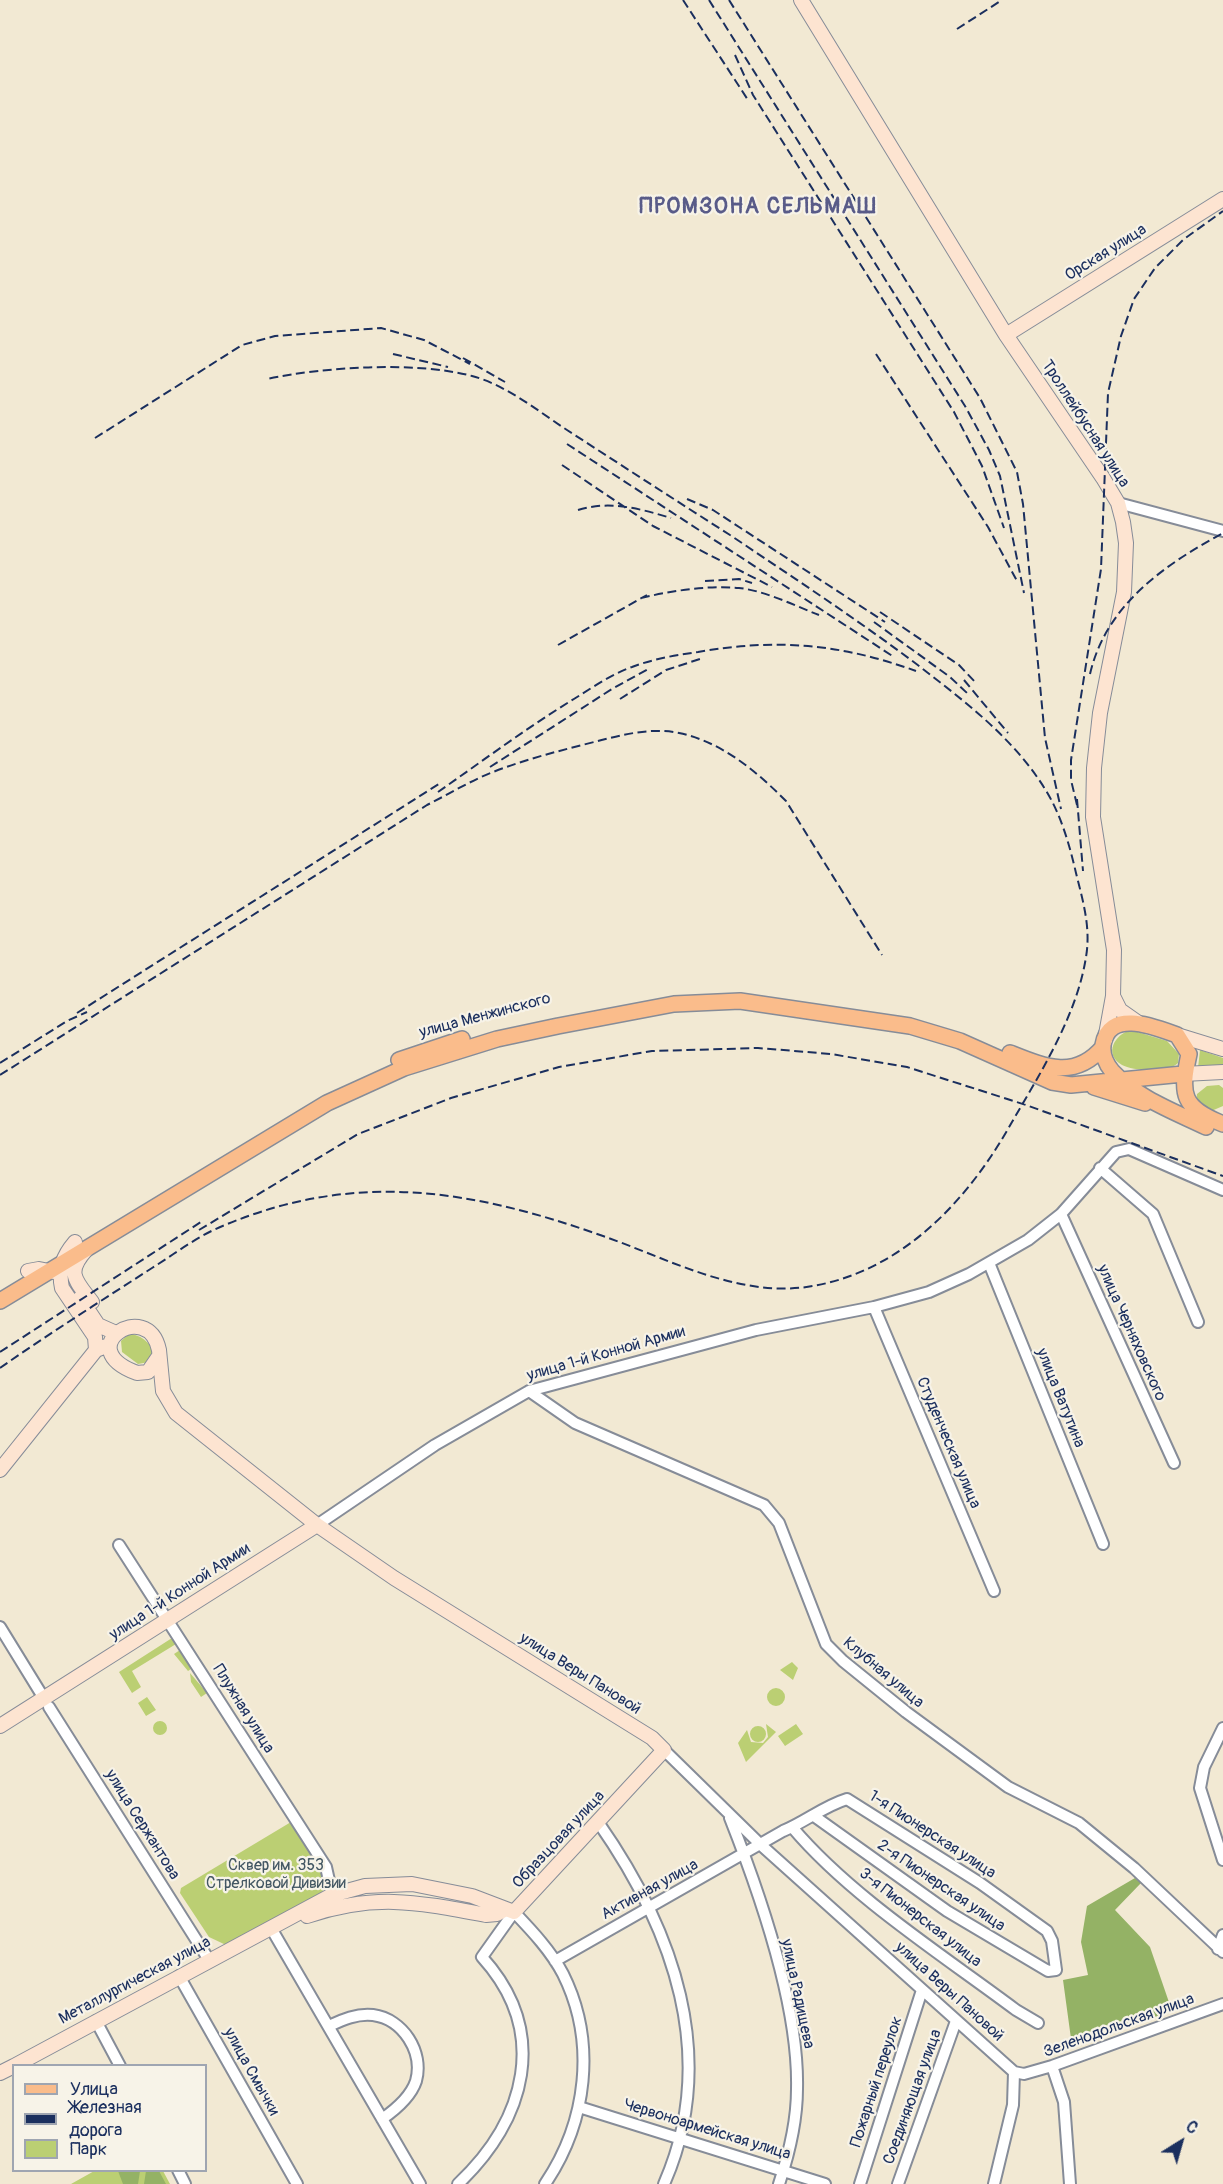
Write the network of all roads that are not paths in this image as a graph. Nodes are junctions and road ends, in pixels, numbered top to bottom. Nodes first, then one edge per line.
1 (801, 0) edge
2 (1223, 199) edge
3 (1006, 335) junction
4 (1118, 503) junction
5 (1223, 531) edge
6 (1113, 996) junction
7 (1140, 1024) junction
8 (1177, 1035) junction
9 (1104, 1044) junction
10 (1223, 1049) edge
11 (1029, 1066) junction
12 (1223, 1072) edge
13 (1183, 1074) junction
14 (1124, 1079) junction
15 (1089, 1085) junction
16 (1223, 1124) edge
17 (1206, 1127) junction
18 (1223, 1134) edge
19 (1100, 1168) junction
20 (1223, 1190) edge
21 (1061, 1215) junction
22 (95, 1241) junction
23 (78, 1246) junction
24 (988, 1263) junction
25 (32, 1275) junction
26 (60, 1275) junction
27 (0, 1289) edge
28 (0, 1301) edge
29 (874, 1307) junction
30 (1198, 1323) dead end
31 (108, 1339) junction
32 (159, 1356) junction
33 (529, 1391) junction
34 (1174, 1463) dead end
35 (0, 1470) edge
36 (317, 1525) junction
37 (1103, 1544) dead end
38 (118, 1545) dead end
39 (994, 1591) dead end
40 (168, 1620) junction
41 (0, 1627) edge
42 (40, 1692) dead end
43 (49, 1707) dead end
44 (0, 1726) edge
45 (1223, 1728) edge
46 (664, 1750) junction
47 (729, 1815) junction
48 (814, 1816) junction
49 (598, 1822) junction
50 (792, 1827) junction
51 (761, 1845) junction
52 (744, 1854) junction
53 (1222, 1856) edge
54 (405, 1883) junction
55 (334, 1900) junction
56 (402, 1901) junction
57 (649, 1907) junction
58 (509, 1911) junction
59 (271, 1928) junction
60 (1223, 1935) edge
61 (1220, 1950) edge
62 (209, 1960) junction
63 (555, 1961) junction
64 (1056, 1970) joint
65 (179, 1976) junction
66 (922, 1990) junction
67 (1223, 2004) edge
68 (96, 2021) junction
69 (956, 2021) junction
70 (1038, 2024) dead end
71 (329, 2026) junction
72 (18, 2064) edge
73 (119, 2064) edge
74 (1052, 2066) junction
75 (1019, 2073) junction
76 (579, 2107) junction
77 (382, 2119) junction
78 (681, 2138) junction
79 (784, 2169) junction
80 (297, 2184) edge
81 (420, 2184) edge
82 (458, 2184) edge
83 (545, 2184) edge
84 (664, 2184) edge
85 (779, 2184) edge
86 (825, 2184) edge
87 (860, 2184) edge
88 (898, 2184) edge
89 (994, 2184) edge
90 (1070, 2184) edge

1 - 3 main road, Троллейбусная улица
2 - 3 main road, Орская улица
3 - 4 main road, Троллейбусная улица
4 - 5 street
4 - 6 main road, Троллейбусная улица
6 - 7 main road
6 - 9 main road, Троллейбусная улица
7 - 8 main road
7 - 9 main road
8 - 10 main road
8 - 13 main road
9 - 11 main road
9 - 14 main road
11 - 15 main road
11 - 22 main road, улица Менжинского
11 - 23 main road, улица Менжинского
12 - 13 main road
13 - 14 main road
13 - 16 main road
14 - 15 main road
14 - 17 main road
15 - 17 main road
17 - 18 main road
19 - 20 street, улица 1-й Конной Армии
19 - 21 street, улица 1-й Конной Армии
19 - 30 street
21 - 24 street, улица 1-й Конной Армии
21 - 34 street, улица Черняховского
22 - 23 main road, улица Менжинского
22 - 31 main road
23 - 25 main road, улица Менжинского
23 - 26 main road, улица Менжинского
23 - 26 main road
24 - 29 street, улица 1-й Конной Армии
24 - 37 street, улица Ватутина
25 - 26 main road, улица Менжинского
25 - 26 main road
25 - 27 main road, улица Менжинского
25 - 28 main road, улица Менжинского
26 - 31 main road
26 - 31 main road
29 - 33 street, улица 1-й Конной Армии
29 - 39 street, Студенческая улица
31 - 32 main road, улица Веры Пановой
31 - 32 main road
31 - 35 main road
32 - 36 main road, улица Веры Пановой
33 - 36 street, улица 1-й Конной Армии
33 - 61 street, Клубная улица
36 - 40 main road, улица 1-й Конной Армии
36 - 46 main road, улица Веры Пановой
38 - 40 street, Плужная улица
40 - 44 main road, улица 1-й Конной Армии
40 - 55 street, Плужная улица
41 - 42 street
43 - 62 street, улица Сержантова
45 - 53 street
46 - 47 street, улица Веры Пановой
46 - 49 main road, Образцовая улица
47 - 51 street, улица Веры Пановой
47 - 52 street, улица Радищева
48 - 50 street, 1-я Пионерская улица
48 - 64 street, 2-я Пионерская улица
48 - 64 street, 1-я Пионерская улица
49 - 57 street
49 - 58 main road, Образцовая улица
50 - 51 street, 1-я Пионерская улица
50 - 70 street, 3-я Пионерская улица
51 - 52 street, Активная улица
51 - 66 street, улица Веры Пановой
52 - 57 street, Активная улица
52 - 79 street, улица Радищева
54 - 55 main road, Металлургическая улица
54 - 56 street
54 - 58 main road, Металлургическая улица
55 - 56 main road, Металлургическая улица
55 - 59 main road, Металлургическая улица
56 - 58 main road, Металлургическая улица
57 - 63 street, Активная улица
57 - 78 street
58 - 63 street, Металлургическая улица
58 - 82 street, Образцовая улица
59 - 62 main road, Металлургическая улица
59 - 71 street
60 - 61 street
62 - 65 main road, Металлургическая улица
63 - 76 street, Металлургическая улица
65 - 68 main road, Металлургическая улица
65 - 80 street, улица Смычки
66 - 69 street, улица Веры Пановой
66 - 87 street, Пожарный переулок
67 - 74 street, Зеленодольская улица
68 - 72 main road, Металлургическая улица
68 - 73 street
69 - 75 street, улица Веры Пановой
69 - 88 street, Соединяющая улица
71 - 77 street
71 - 77 street
74 - 75 street, Зеленодольская улица
74 - 90 street
75 - 89 street
76 - 78 street, Червоноармейская улица
76 - 83 street, Металлургическая улица
77 - 81 street
78 - 79 street, Червоноармейская улица
78 - 84 street
79 - 85 street, улица Радищева
79 - 86 street, Червоноармейская улица

